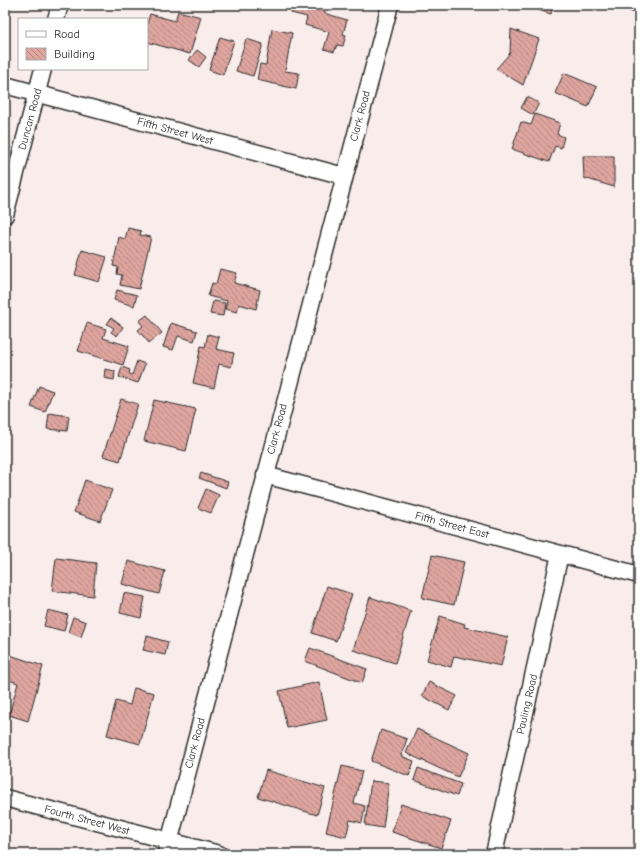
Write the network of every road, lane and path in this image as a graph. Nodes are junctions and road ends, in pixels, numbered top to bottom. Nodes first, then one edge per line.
1 (60, 5) edge
2 (390, 5) edge
3 (56, 18) edge
4 (43, 70) edge
5 (5, 85) edge
6 (36, 93) junction
7 (344, 176) junction
8 (5, 215) edge
9 (265, 475) junction
10 (560, 554) junction
11 (639, 575) edge
12 (5, 798) edge
13 (167, 848) edge
14 (219, 854) edge
15 (494, 854) edge

1 - 3 street
2 - 7 street, Clark Road
4 - 6 street, Duncan Road
5 - 6 street, Fifth Street West
6 - 7 street, Fifth Street West
6 - 8 street, Duncan Road
7 - 9 street, Clark Road
9 - 10 street, Fifth Street East
9 - 13 street, Clark Road
10 - 11 street, Fifth Street East
10 - 15 street, Pauling Road
12 - 13 street, Fourth Street West
13 - 14 street, Fourth Street West

